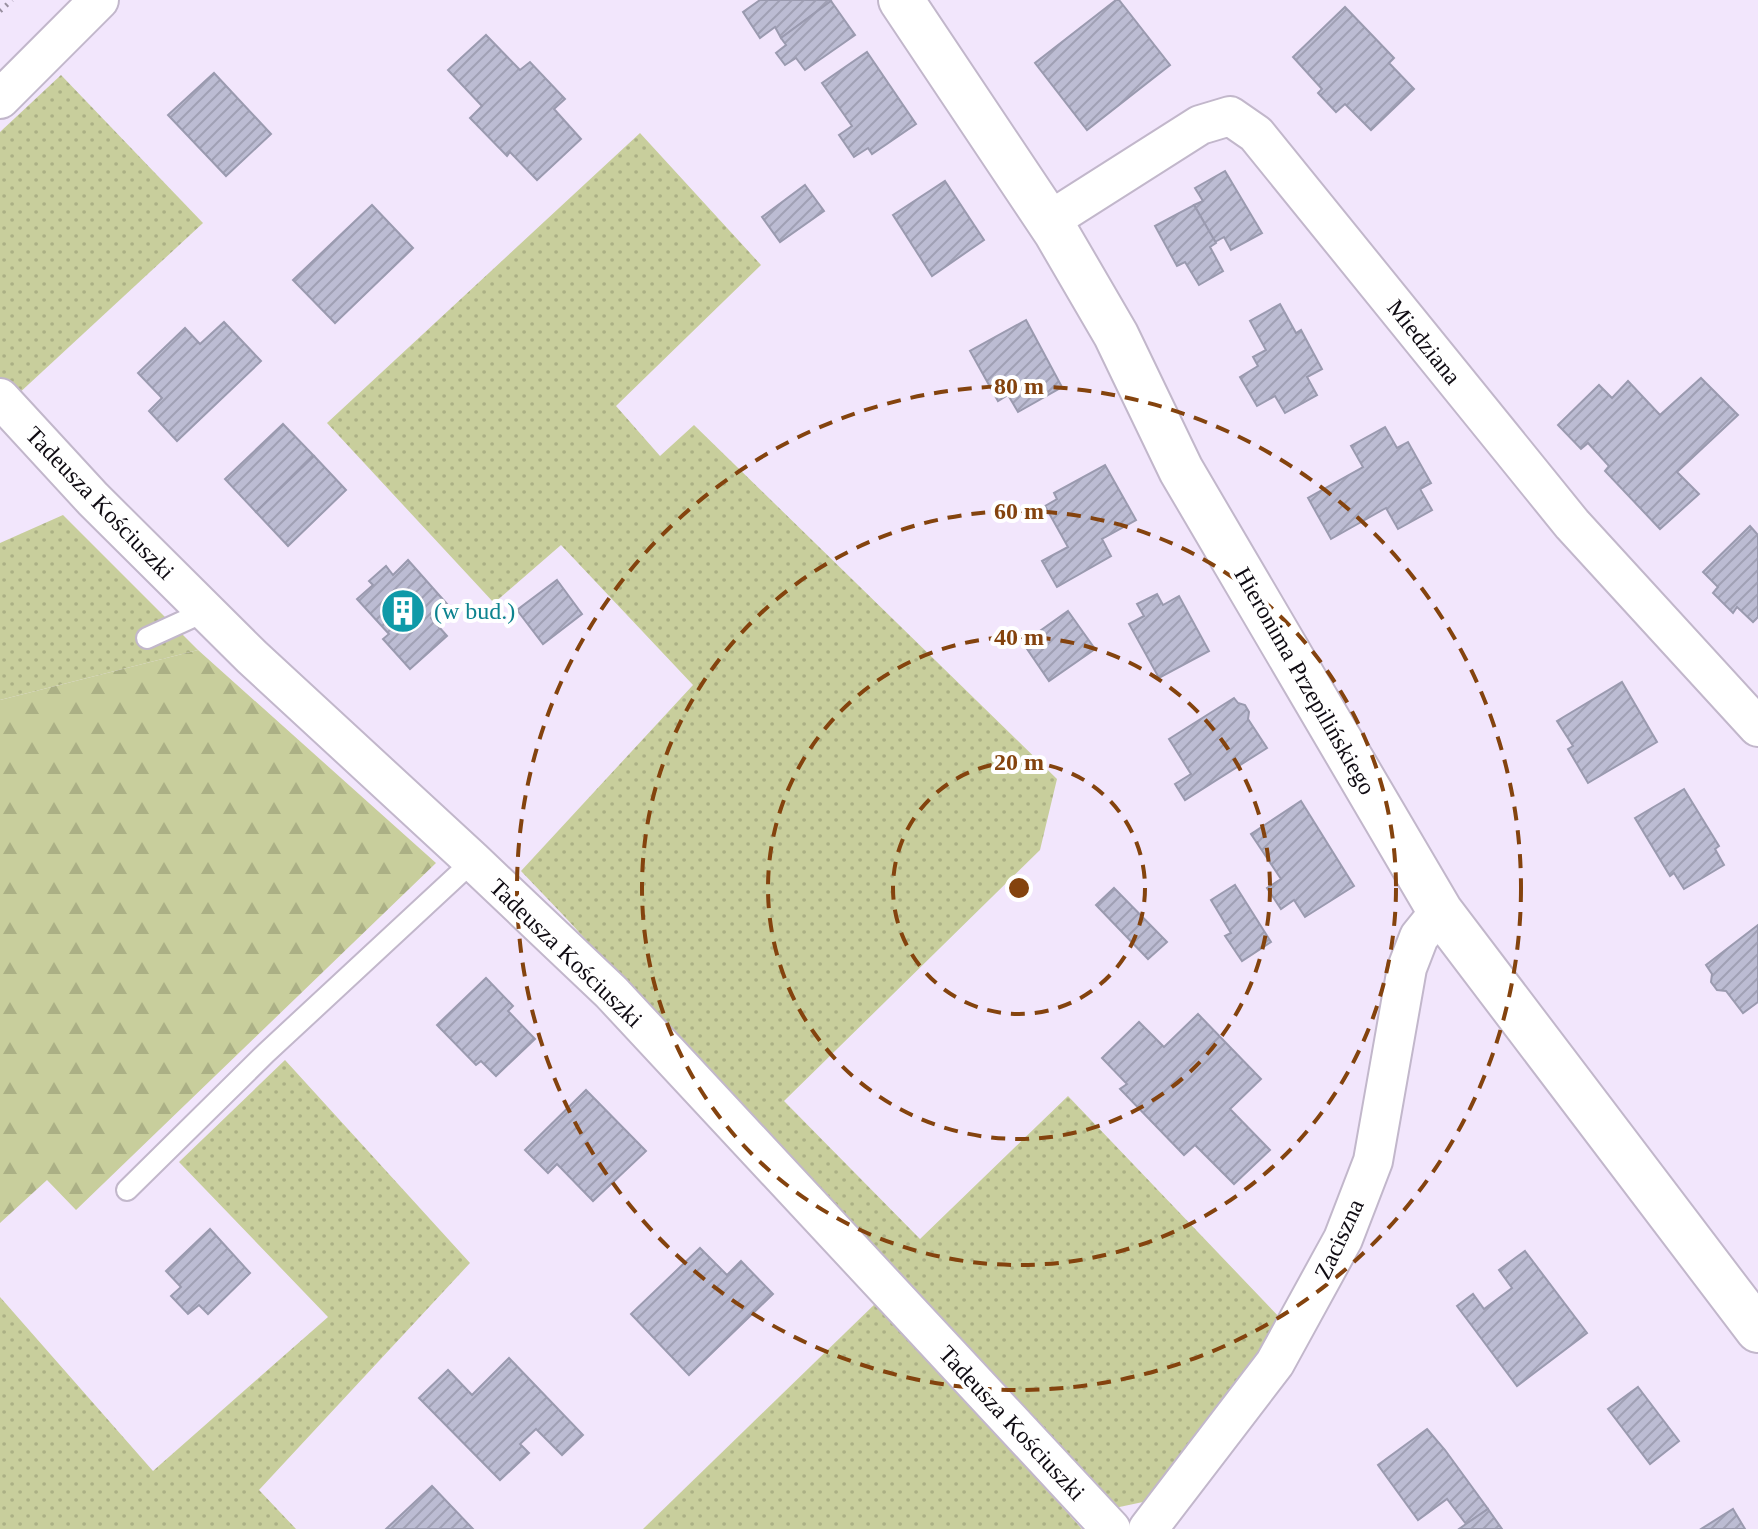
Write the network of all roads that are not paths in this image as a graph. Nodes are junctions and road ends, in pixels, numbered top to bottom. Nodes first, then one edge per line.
1 (99, 0) edge
2 (901, 0) edge
3 (0, 99) edge
4 (1049, 221) junction
5 (0, 398) edge
6 (206, 611) junction
7 (147, 638) dead end
8 (1758, 727) edge
9 (473, 861) junction
10 (1440, 911) junction
11 (127, 1190) dead end
12 (1758, 1330) edge
13 (1111, 1529) edge
14 (1148, 1529) edge

1 - 3 street
2 - 4 street, Hieronima Przepilińskiego
4 - 8 street, Miedziana
4 - 10 street, Hieronima Przepilińskiego
5 - 6 street, Tadeusza Kościuszki
6 - 7 lane
6 - 9 street, Tadeusza Kościuszki
9 - 11 lane
9 - 13 street, Tadeusza Kościuszki
10 - 12 street, Hieronima Przepilińskiego
10 - 14 street, Zaciszna

